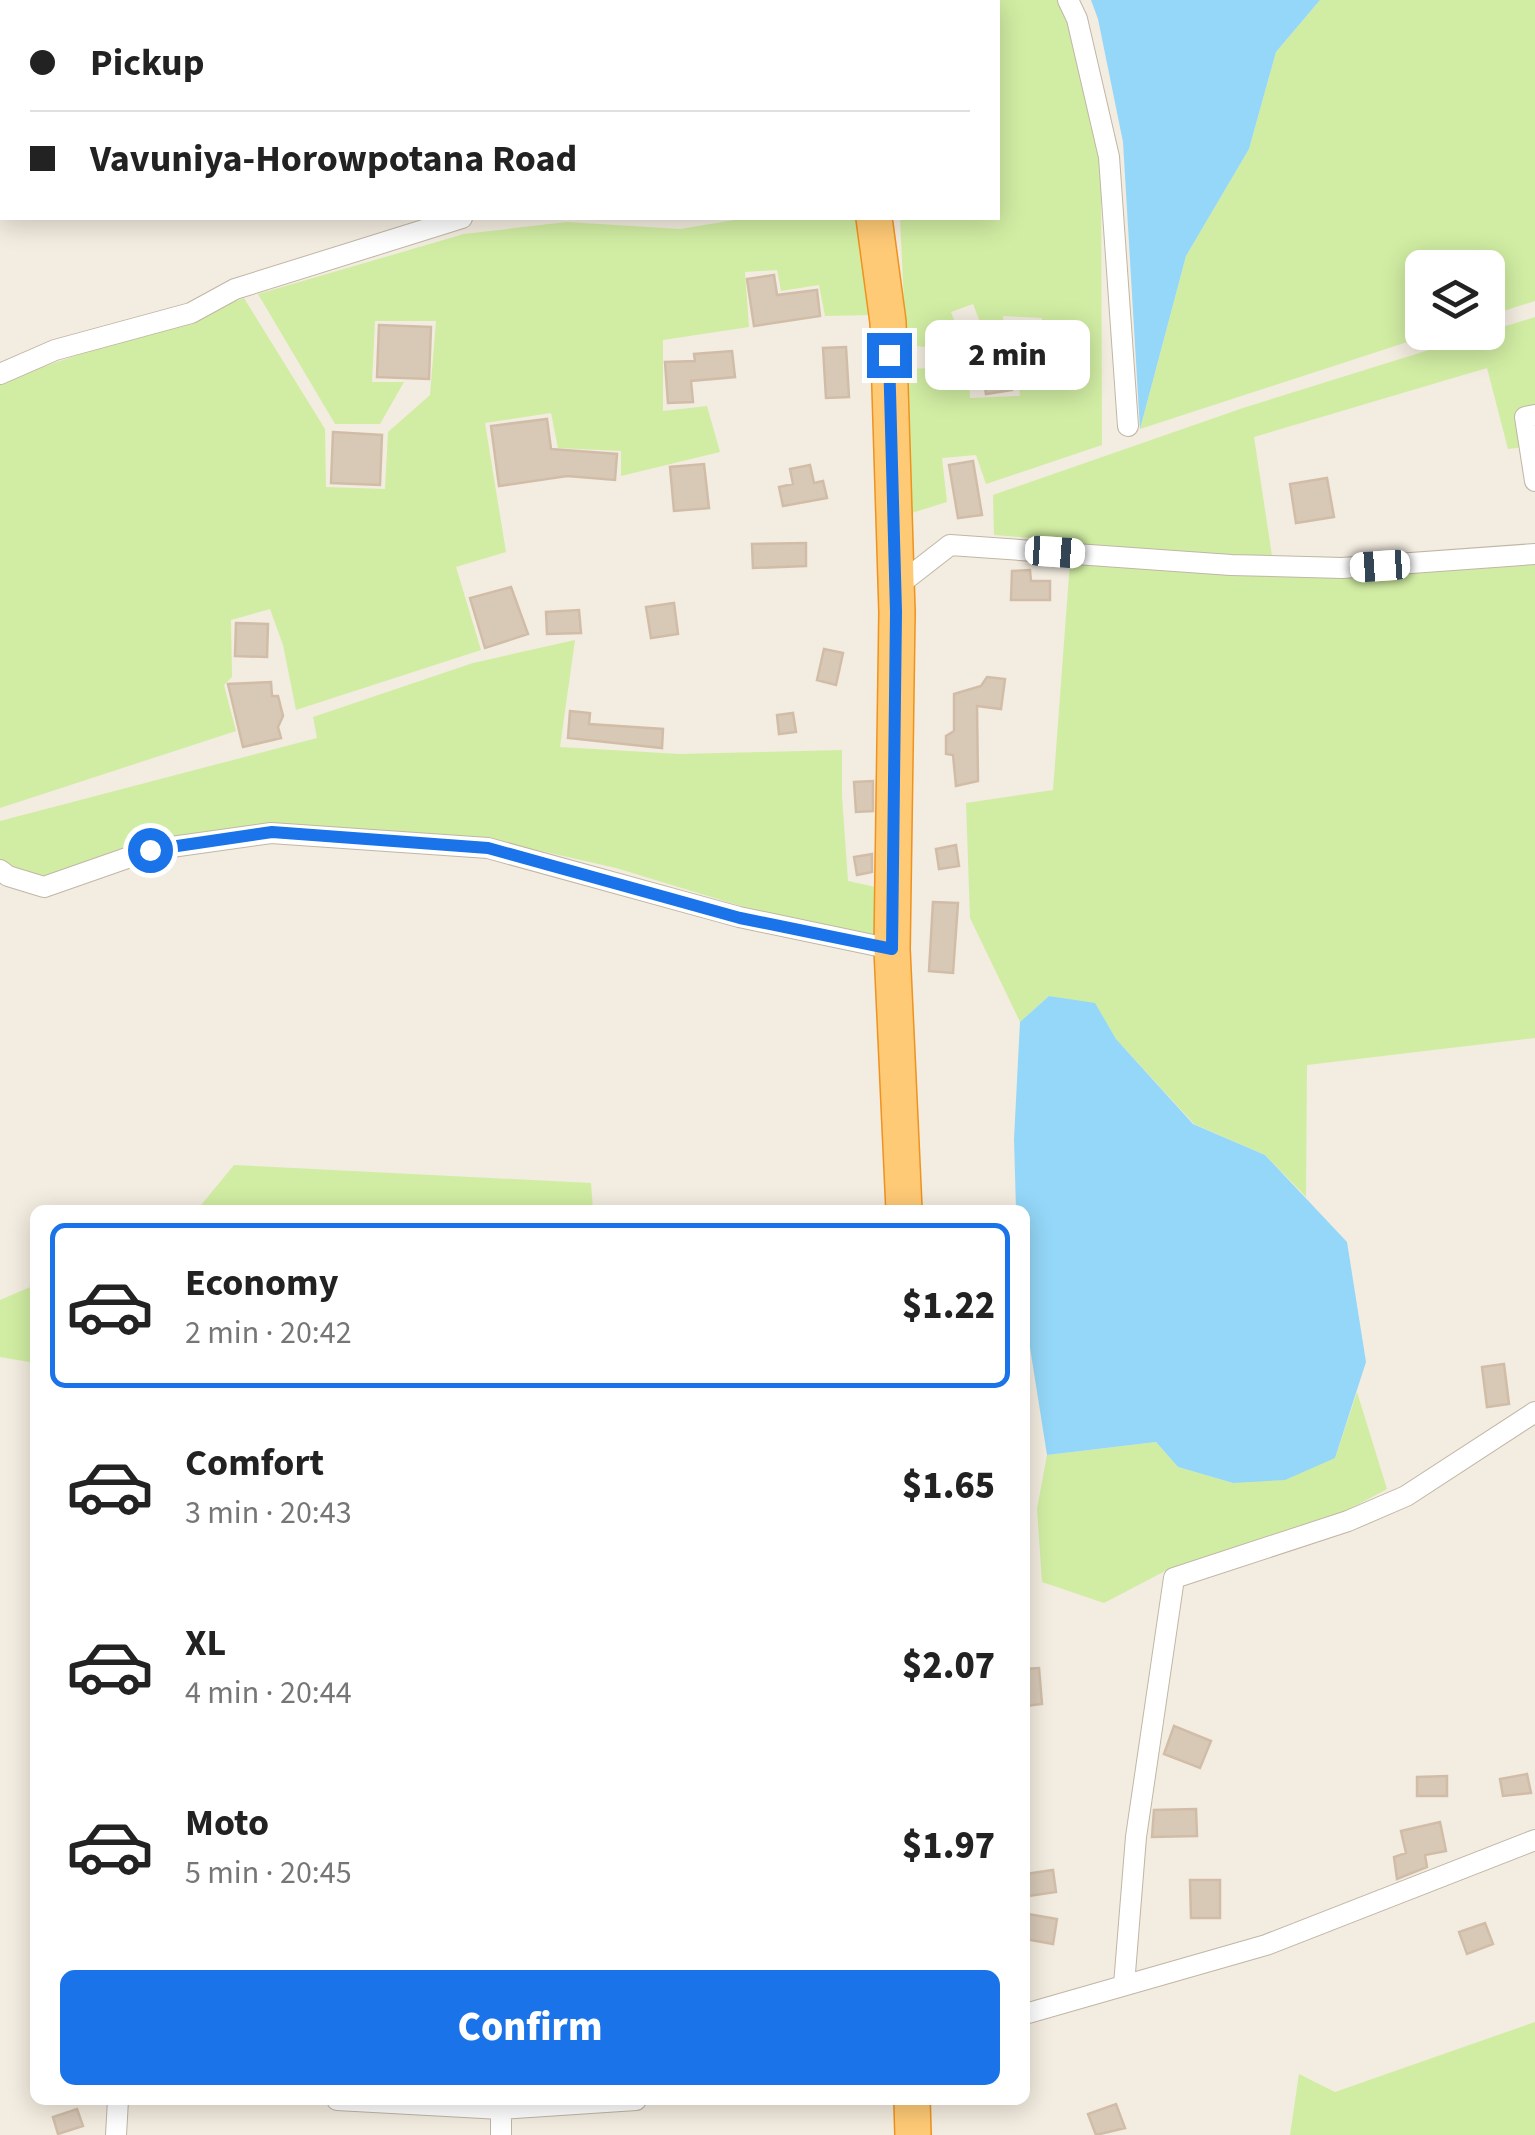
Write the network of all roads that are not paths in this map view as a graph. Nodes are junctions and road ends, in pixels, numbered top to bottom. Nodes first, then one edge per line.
1 (1068, 0) edge
2 (456, 220) edge
3 (874, 220) edge
4 (0, 374) edge
5 (1535, 415) edge
6 (1128, 426) dead end
7 (1535, 481) edge
8 (1535, 554) edge
9 (896, 587) junction
10 (0, 870) edge
11 (892, 949) junction
12 (904, 1205) edge
13 (1535, 1412) edge
14 (1535, 1840) edge
15 (1124, 1985) junction
16 (1030, 2013) edge
17 (118, 2105) edge
18 (429, 2105) edge
19 (561, 2105) edge
20 (912, 2105) edge
21 (501, 2109) junction
22 (116, 2135) edge
23 (501, 2135) edge
24 (913, 2135) edge

1 - 6 street
2 - 4 street
3 - 9 highway
5 - 7 street
8 - 9 street
9 - 11 highway
10 - 11 street
11 - 12 highway
13 - 15 street
14 - 15 street
15 - 16 street
17 - 22 street
18 - 21 street
19 - 21 street
20 - 24 highway
21 - 23 street

